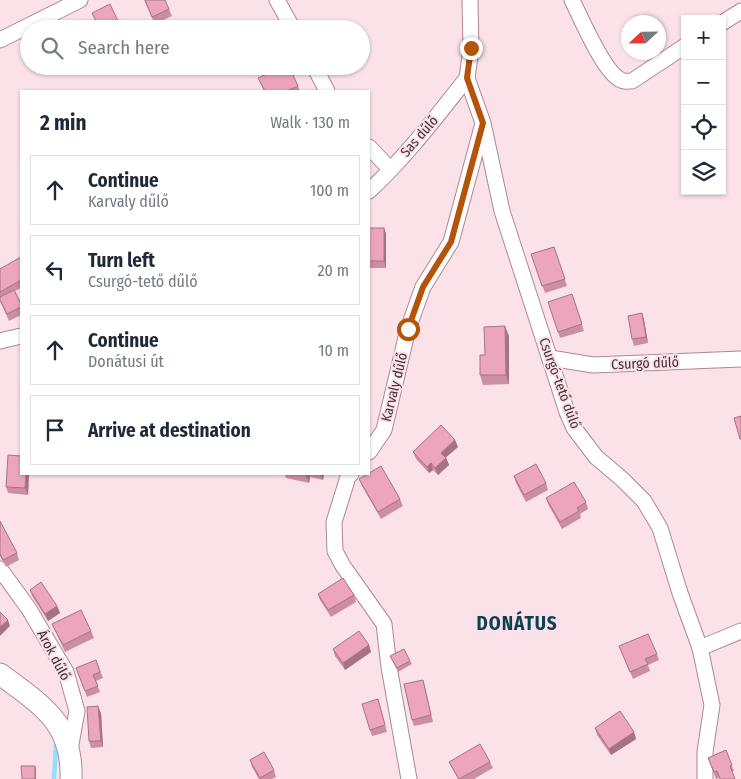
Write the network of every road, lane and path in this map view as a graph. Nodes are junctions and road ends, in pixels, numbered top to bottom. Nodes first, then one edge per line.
1 (80, 0) edge
2 (277, 0) edge
3 (470, 0) edge
4 (572, 0) edge
5 (741, 11) edge
6 (40, 20) edge
7 (288, 20) edge
8 (726, 20) edge
9 (20, 30) edge
10 (0, 40) edge
11 (681, 49) edge
12 (319, 75) edge
13 (467, 78) junction
14 (326, 90) edge
15 (483, 123) junction
16 (370, 148) edge
17 (390, 169) junction
18 (370, 191) edge
19 (20, 336) edge
20 (0, 341) edge
21 (550, 358) junction
22 (741, 360) edge
23 (370, 451) edge
24 (350, 475) edge
25 (0, 569) edge
26 (741, 631) edge
27 (700, 648) junction
28 (0, 674) edge
29 (70, 750) junction
30 (71, 779) edge
31 (409, 779) edge
32 (705, 779) edge

1 - 6 street
2 - 7 street
3 - 13 street
4 - 11 street
5 - 8 street
9 - 10 street
12 - 14 street
13 - 15 street, Csurgó-tető dűlő
13 - 17 street, Sas dűlő
15 - 21 street, Csurgó-tető dűlő
15 - 23 street, Karvaly dűlő
16 - 17 street
17 - 18 street, Sas dűlő
19 - 20 street
21 - 22 street, Csurgó dűlő
21 - 27 street, Csurgó-tető dűlő
24 - 31 street
25 - 29 street, Árok dűlő
26 - 27 street
27 - 32 street, Csurgó-tető dűlő
28 - 29 street
29 - 30 street

